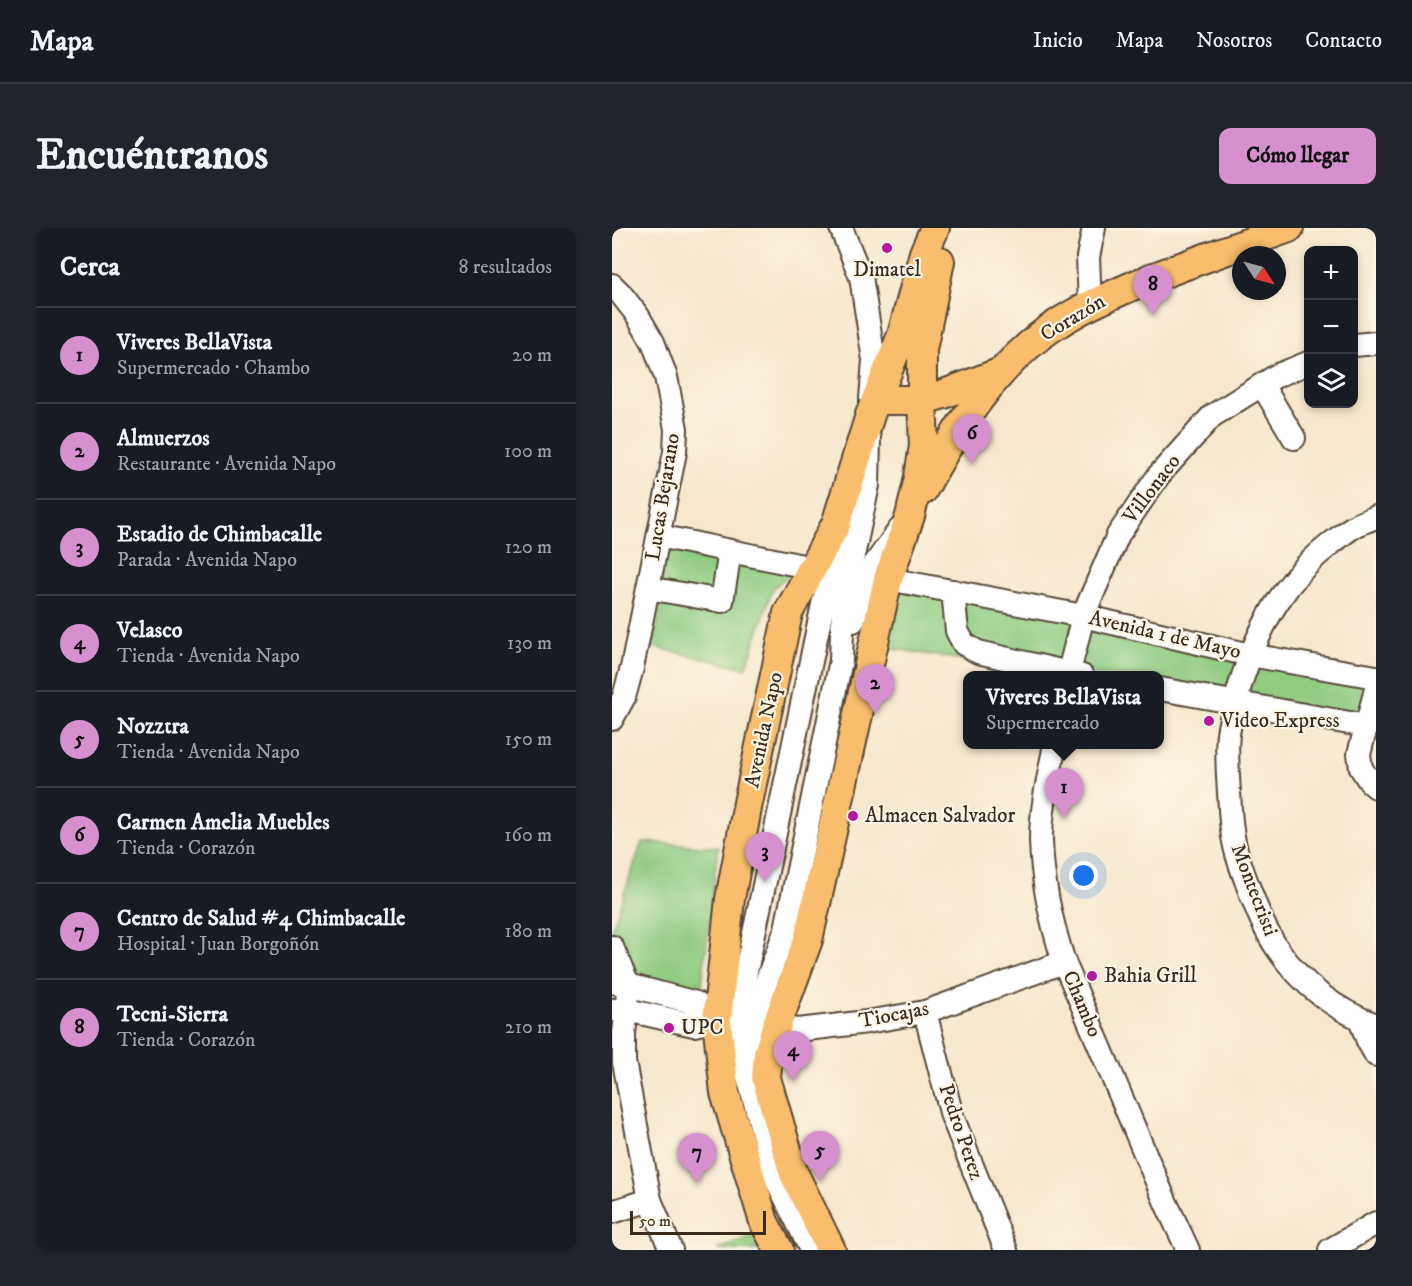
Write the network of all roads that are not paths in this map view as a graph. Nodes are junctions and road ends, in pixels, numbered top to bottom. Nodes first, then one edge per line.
1 (841, 228) edge
2 (935, 228) edge
3 (942, 228) edge
4 (1094, 228) edge
5 (1289, 228) edge
6 (612, 285) edge
7 (1090, 305) junction
8 (1376, 343) edge
9 (1358, 345) edge
10 (1304, 365) edge
11 (1001, 372) junction
12 (1262, 385) junction
13 (922, 400) junction
14 (873, 407) junction
15 (1294, 438) dead end
16 (910, 516) junction
17 (1376, 517) edge
18 (658, 536) junction
19 (730, 551) junction
20 (812, 568) junction
21 (888, 579) junction
22 (648, 588) junction
23 (953, 591) junction
24 (1083, 616) junction
25 (1250, 655) junction
26 (842, 660) junction
27 (1056, 671) edge
28 (1074, 671) edge
29 (1376, 677) edge
30 (1376, 689) edge
31 (1164, 690) edge
32 (1235, 702) junction
33 (612, 719) edge
34 (1366, 726) junction
35 (1054, 749) edge
36 (1376, 787) edge
37 (612, 947) edge
38 (1064, 962) junction
39 (619, 995) edge
40 (925, 1011) junction
41 (1360, 1019) edge
42 (747, 1023) junction
43 (1376, 1055) edge
44 (650, 1200) junction
45 (612, 1212) edge
46 (1376, 1224) edge
47 (671, 1250) edge
48 (779, 1250) edge
49 (812, 1250) edge
50 (831, 1250) edge
51 (1006, 1250) edge
52 (1188, 1250) edge
53 (1330, 1250) edge

1 - 14 street
2 - 14 main road, Avenida Napo
3 - 13 main road, Avenida Napo
4 - 7 street
5 - 7 main road, Corazón
6 - 18 street, Lucas Bejarano
7 - 11 main road, Corazón
8 - 9 street
10 - 12 street, Villonaco
11 - 13 main road, Corazón
11 - 16 main road, Corazón
12 - 15 street
12 - 24 street, Villonaco
13 - 14 main road, Corazón
13 - 16 main road, Avenida Napo
14 - 20 main road, Avenida Napo
14 - 26 street
14 - 42 street
16 - 21 main road, Avenida Napo
16 - 26 street
17 - 25 street, Montecristi
18 - 19 street
18 - 22 street, Lucas Bejarano
19 - 20 street
19 - 22 street
20 - 42 main road, Avenida Napo
21 - 23 street, Avenida 1 de Mayo
21 - 42 main road, Avenida Napo
22 - 33 street, Lucas Bejarano
23 - 24 street, Avenida 1 de Mayo
23 - 27 street
24 - 25 street, Avenida 1 de Mayo
24 - 28 street, Villonaco
25 - 29 street, Avenida 1 de Mayo
25 - 32 street, Montecristi
26 - 42 street
30 - 34 street
31 - 32 street
32 - 34 street
32 - 41 street, Montecristi
34 - 36 street
35 - 38 street, Chambo
37 - 39 street
38 - 40 street, Tiocajas
38 - 52 street, Chambo
39 - 42 street
39 - 44 street
40 - 42 street, Tiocajas
40 - 51 street, Pedro Perez
41 - 43 street, Montecristi
42 - 48 main road, Avenida Napo
42 - 49 street
42 - 50 main road, Avenida Napo
44 - 45 street
44 - 47 street
46 - 53 street

